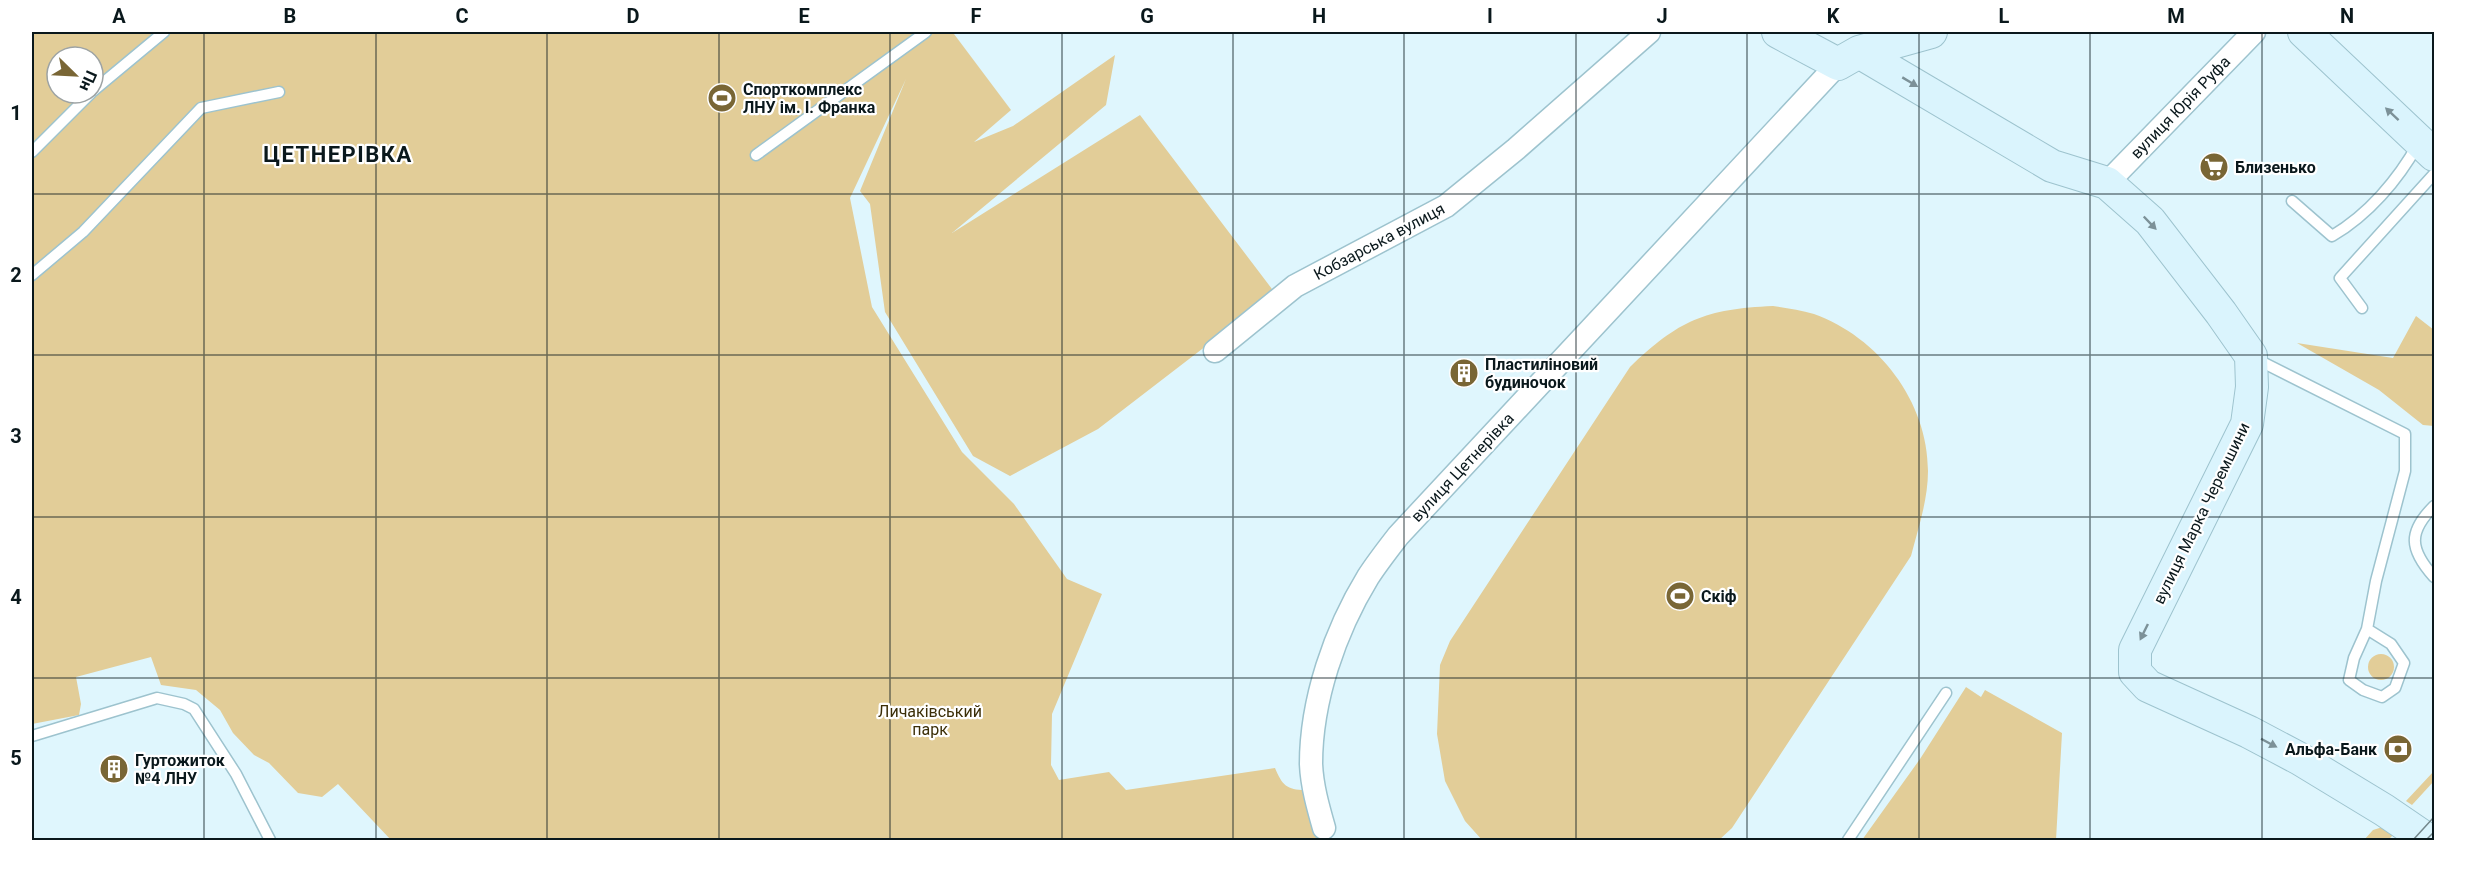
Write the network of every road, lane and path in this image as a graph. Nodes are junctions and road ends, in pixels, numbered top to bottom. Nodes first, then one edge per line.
1 (164, 32) edge
2 (926, 32) edge
3 (1649, 32) edge
4 (1778, 32) edge
5 (1932, 32) edge
6 (2254, 32) edge
7 (2304, 32) edge
8 (1848, 58) junction
9 (105, 81) edge
10 (279, 92) dead end
11 (79, 105) edge
12 (2427, 148) edge
13 (32, 152) edge
14 (756, 155) dead end
15 (2434, 174) edge
16 (2107, 183) junction
17 (2292, 201) dead end
18 (32, 275) edge
19 (2362, 308) dead end
20 (1215, 351) dead end
21 (2250, 356) junction
22 (2434, 506) edge
23 (2434, 577) edge
24 (2367, 629) junction
25 (1946, 693) dead end
26 (32, 736) edge
27 (1326, 834) edge
28 (270, 840) edge
29 (1848, 840) edge
30 (2428, 840) edge

1 - 9 lane
2 - 14 lane
3 - 20 street, Кобзарська вулиця
4 - 8 street
5 - 8 street
6 - 16 street, вулиця Юрія Руфа
12 -> 7 street
8 -> 16 street
8 - 27 street, вулиця Цетнерівка
10 - 18 lane
11 - 13 lane
12 - 17 lane
15 - 19 lane
16 -> 21 street
21 - 24 lane
21 -> 30 street, вулиця Марка Черемшини
22 - 23 lane
24 - 24 lane
25 - 29 lane
26 - 28 lane

